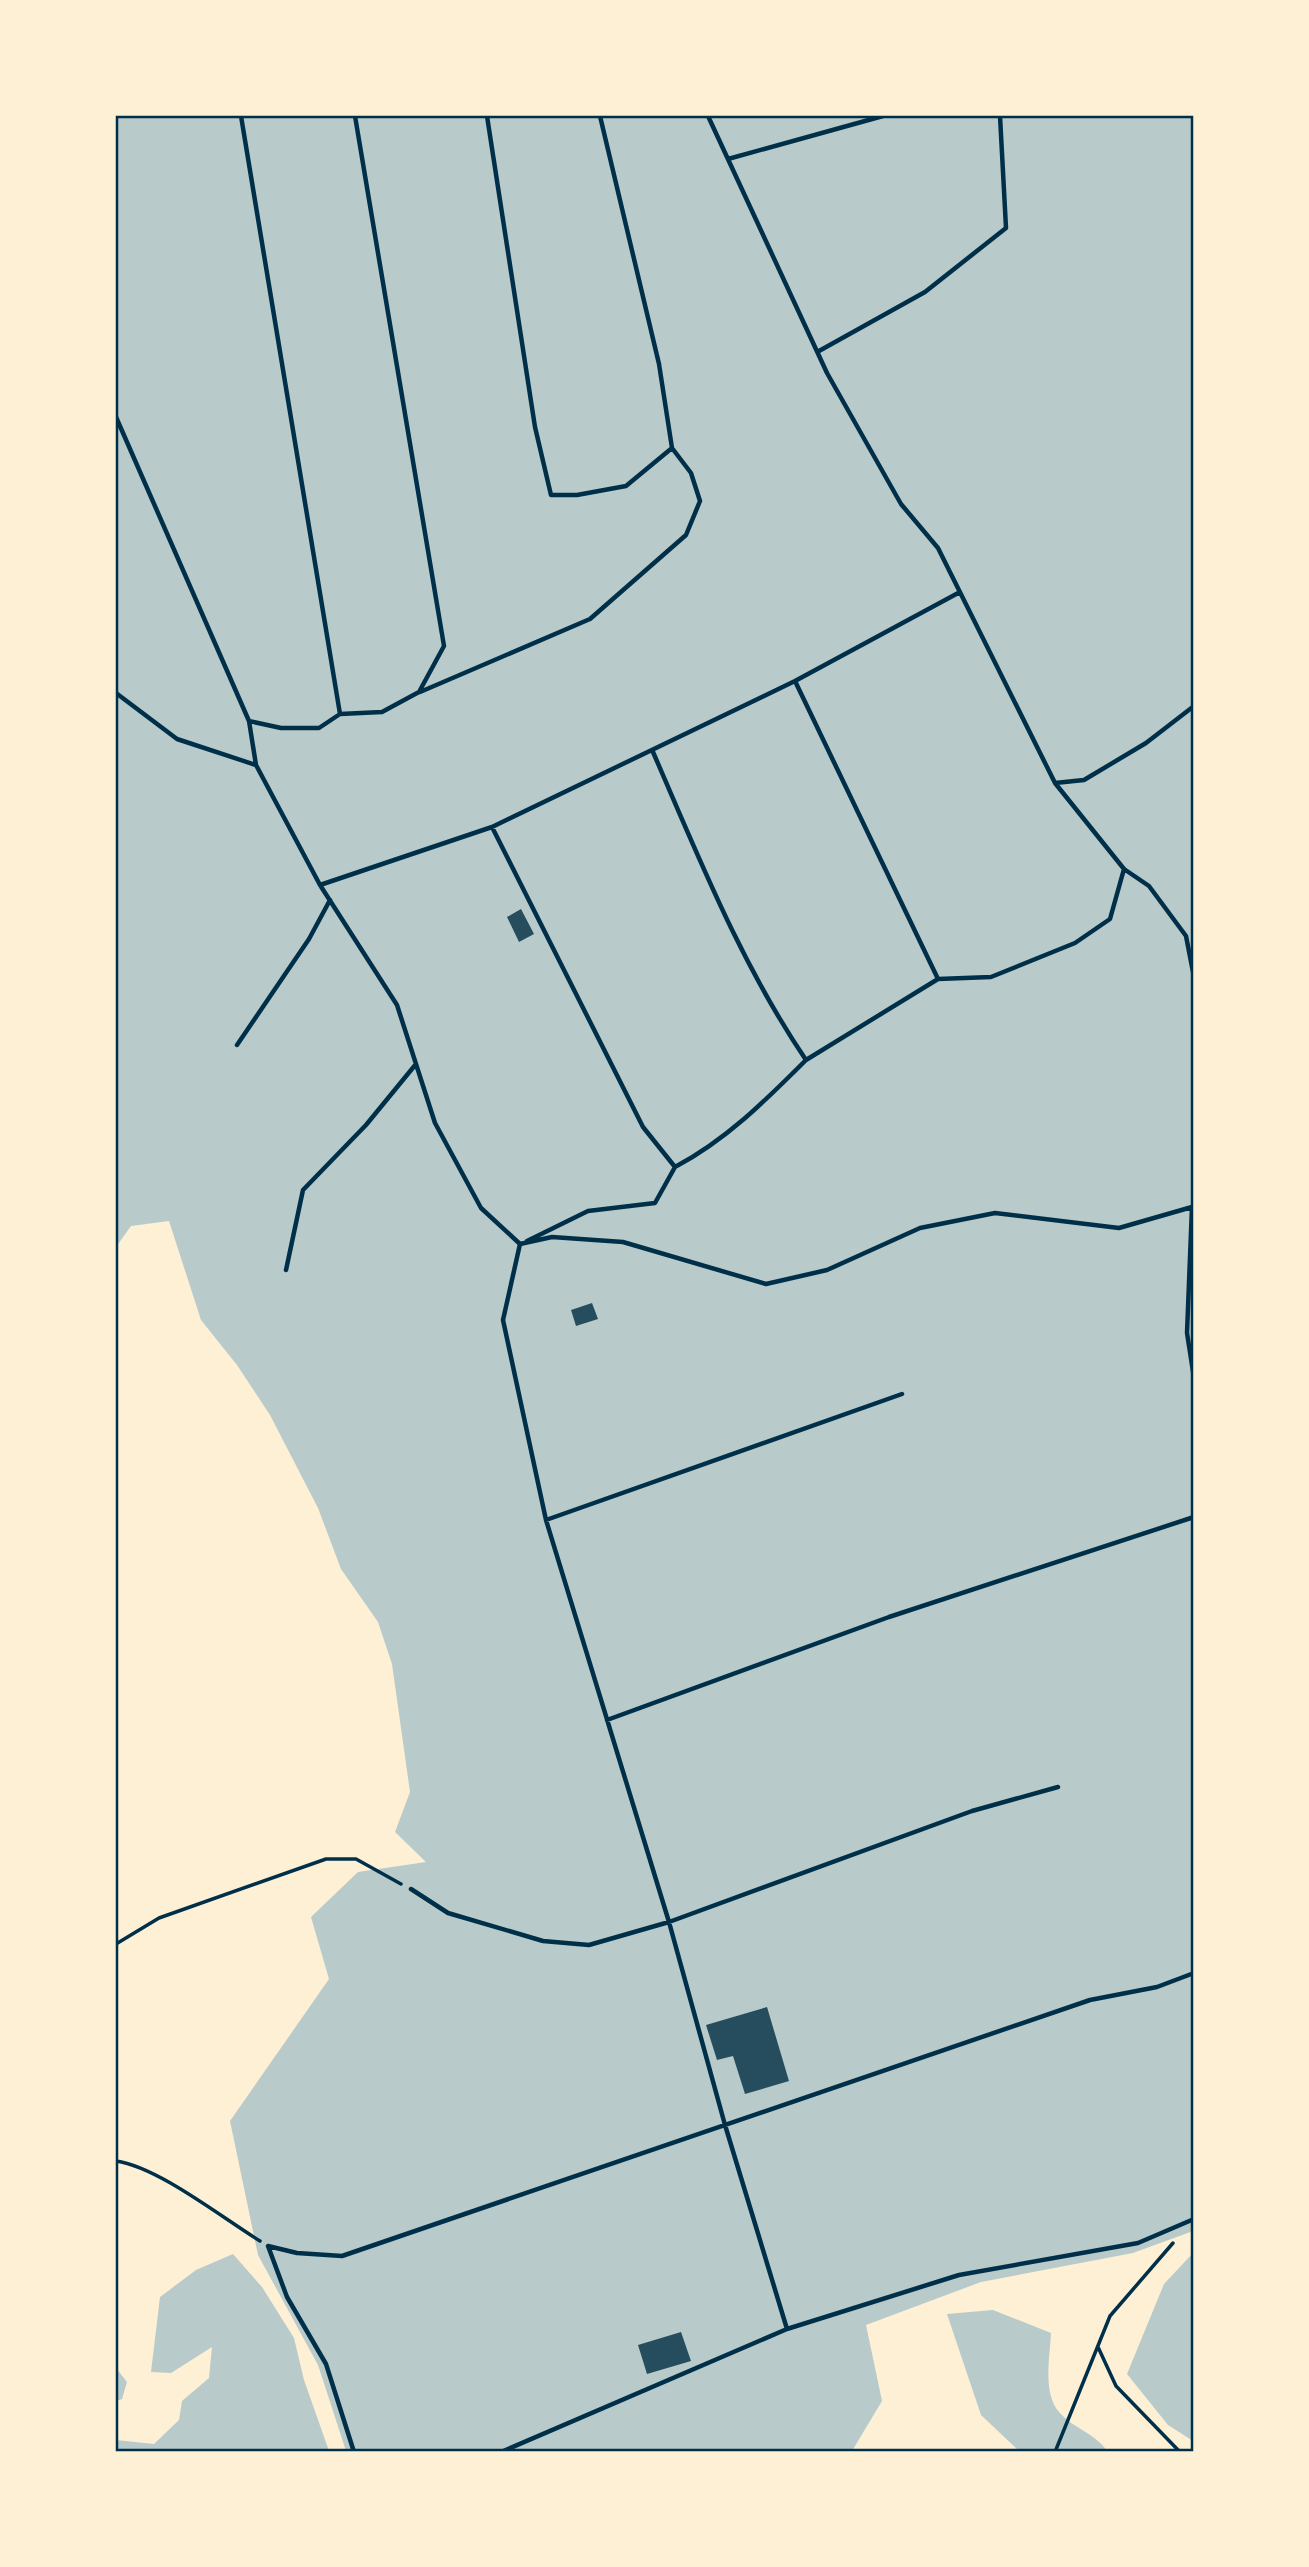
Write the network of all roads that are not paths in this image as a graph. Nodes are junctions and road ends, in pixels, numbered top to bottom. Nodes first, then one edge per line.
1 (241, 116) edge
2 (355, 116) edge
3 (487, 116) edge
4 (600, 116) edge
5 (708, 116) edge
6 (883, 116) edge
7 (1000, 116) edge
8 (727, 159) junction
9 (819, 351) junction
10 (116, 417) edge
11 (117, 426) edge
12 (672, 448) junction
13 (960, 592) junction
14 (795, 681) junction
15 (419, 692) junction
16 (116, 693) edge
17 (1194, 706) edge
18 (340, 714) junction
19 (249, 721) junction
20 (653, 752) junction
21 (256, 765) junction
22 (1055, 783) junction
23 (492, 827) junction
24 (1124, 869) junction
25 (320, 886) junction
26 (330, 900) junction
27 (1194, 977) edge
28 (938, 979) junction
29 (237, 1045) dead end
30 (806, 1060) junction
31 (416, 1064) junction
32 (675, 1167) junction
33 (1193, 1207) edge
34 (520, 1244) junction
35 (286, 1270) dead end
36 (1194, 1378) edge
37 (902, 1394) dead end
38 (1194, 1517) edge
39 (546, 1520) junction
40 (607, 1720) junction
41 (1058, 1787) dead end
42 (411, 1889) road end
43 (669, 1922) junction
44 (1194, 1973) edge
45 (725, 2125) junction
46 (1194, 2219) edge
47 (787, 2329) junction
48 (354, 2452) edge
49 (501, 2452) edge

1 - 18 lane
2 - 15 lane
3 - 12 lane
4 - 12 lane
5 - 8 lane
6 - 8 lane
7 - 9 lane
8 - 9 lane
9 - 13 lane
10 - 11 lane
11 - 19 lane
12 - 15 lane
13 - 14 lane
13 - 22 lane
14 - 20 lane
14 - 28 lane
15 - 18 lane
16 - 21 lane
17 - 22 lane
18 - 19 lane
19 - 21 lane
20 - 23 lane
20 - 30 lane
21 - 25 lane
22 - 24 lane
23 - 25 lane
23 - 32 lane
24 - 27 lane
24 - 28 lane
25 - 26 lane
26 - 29 lane
26 - 31 lane
28 - 30 lane
30 - 32 lane
31 - 34 lane
31 - 35 lane
32 - 34 lane
33 - 34 lane
33 - 36 lane
34 - 39 lane
37 - 39 lane
38 - 40 lane
39 - 40 lane
40 - 43 lane
41 - 43 lane
42 - 43 lane
43 - 45 lane
44 - 45 lane
45 - 47 lane
45 - 48 lane
46 - 47 lane
47 - 49 lane

